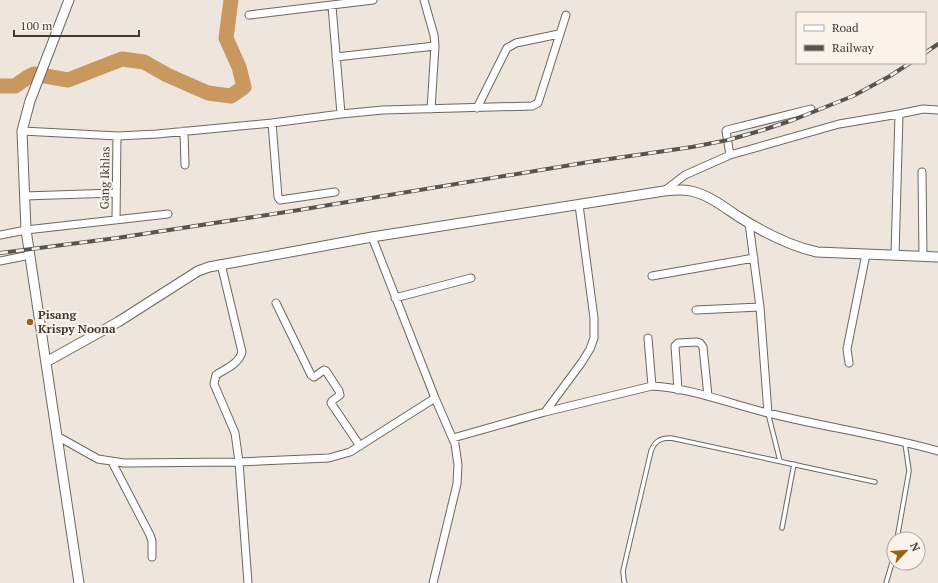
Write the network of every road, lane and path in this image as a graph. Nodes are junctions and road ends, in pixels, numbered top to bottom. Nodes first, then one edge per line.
1 (69, 0) edge
2 (373, 0) edge
3 (424, 0) edge
4 (332, 6) junction
5 (249, 15) dead end
6 (566, 15) dead end
7 (560, 34) junction
8 (435, 46) junction
9 (336, 57) junction
10 (477, 108) junction
11 (432, 109) junction
12 (811, 109) dead end
13 (938, 110) edge
14 (341, 114) junction
15 (899, 114) junction
16 (272, 122) junction
17 (22, 131) junction
18 (184, 131) junction
19 (117, 136) junction
20 (730, 155) junction
21 (185, 166) dead end
22 (922, 172) dead end
23 (664, 191) junction
24 (335, 192) dead end
25 (115, 193) junction
26 (24, 196) junction
27 (579, 205) junction
28 (168, 214) dead end
29 (116, 220) junction
30 (749, 223) junction
31 (26, 230) junction
32 (0, 235) edge
33 (372, 237) junction
34 (866, 254) junction
35 (30, 255) junction
36 (894, 255) junction
37 (923, 256) junction
38 (938, 257) edge
39 (754, 258) junction
40 (0, 261) edge
41 (221, 264) junction
42 (652, 276) dead end
43 (471, 278) dead end
44 (395, 298) junction
45 (276, 303) dead end
46 (760, 306) junction
47 (696, 310) dead end
48 (648, 338) dead end
49 (46, 362) junction
50 (849, 363) dead end
51 (652, 386) junction
52 (678, 390) junction
53 (708, 396) junction
54 (435, 398) junction
55 (545, 412) junction
56 (768, 413) junction
57 (57, 436) junction
58 (453, 438) junction
59 (905, 442) junction
60 (360, 446) junction
61 (938, 451) edge
62 (780, 461) junction
63 (112, 462) junction
64 (239, 462) junction
65 (794, 464) junction
66 (875, 482) dead end
67 (782, 528) dead end
68 (898, 531) edge
69 (152, 557) dead end
70 (890, 571) edge
71 (79, 583) edge
72 (248, 583) edge
73 (433, 583) edge
74 (625, 583) edge
75 (886, 583) edge

1 - 17 street
2 - 4 street
3 - 8 street
4 - 5 street
4 - 9 street
6 - 7 street
7 - 10 street
7 - 10 street
8 - 9 street
8 - 11 street
9 - 14 street
10 - 11 street
11 - 14 street
12 - 20 street
13 - 15 street
14 - 16 street
15 - 20 street
15 - 36 street
16 - 18 street
16 - 24 street
17 - 19 street
17 - 26 street
18 - 19 street
18 - 21 street
19 - 25 street, Gang Ikhlas
20 - 23 street
22 - 37 street
23 - 27 street
23 - 30 street
25 - 26 street
25 - 29 street, Gang Ikhlas
26 - 31 street
27 - 33 street
27 - 55 street
28 - 29 street
29 - 31 street
30 - 34 street
30 - 39 street
31 - 32 street
31 - 35 street
33 - 41 street
33 - 44 street
34 - 36 street
34 - 50 street
35 - 40 street
35 - 49 street
36 - 37 street
37 - 38 street
39 - 42 street
39 - 46 street
41 - 49 street
41 - 64 street
43 - 44 street
44 - 54 street
45 - 60 street
46 - 47 street
46 - 56 street
48 - 51 street
49 - 57 street
51 - 52 street
51 - 55 street
52 - 53 street
52 - 53 street
53 - 56 street
54 - 58 street
54 - 60 street
55 - 58 street
56 - 59 street
56 - 62 lane
57 - 63 street
57 - 71 street
58 - 73 street
59 - 61 street
59 - 68 lane
60 - 64 street
62 - 65 lane
62 - 74 lane
63 - 64 street
63 - 69 street
64 - 72 street
65 - 66 lane
65 - 67 lane
70 - 75 lane

